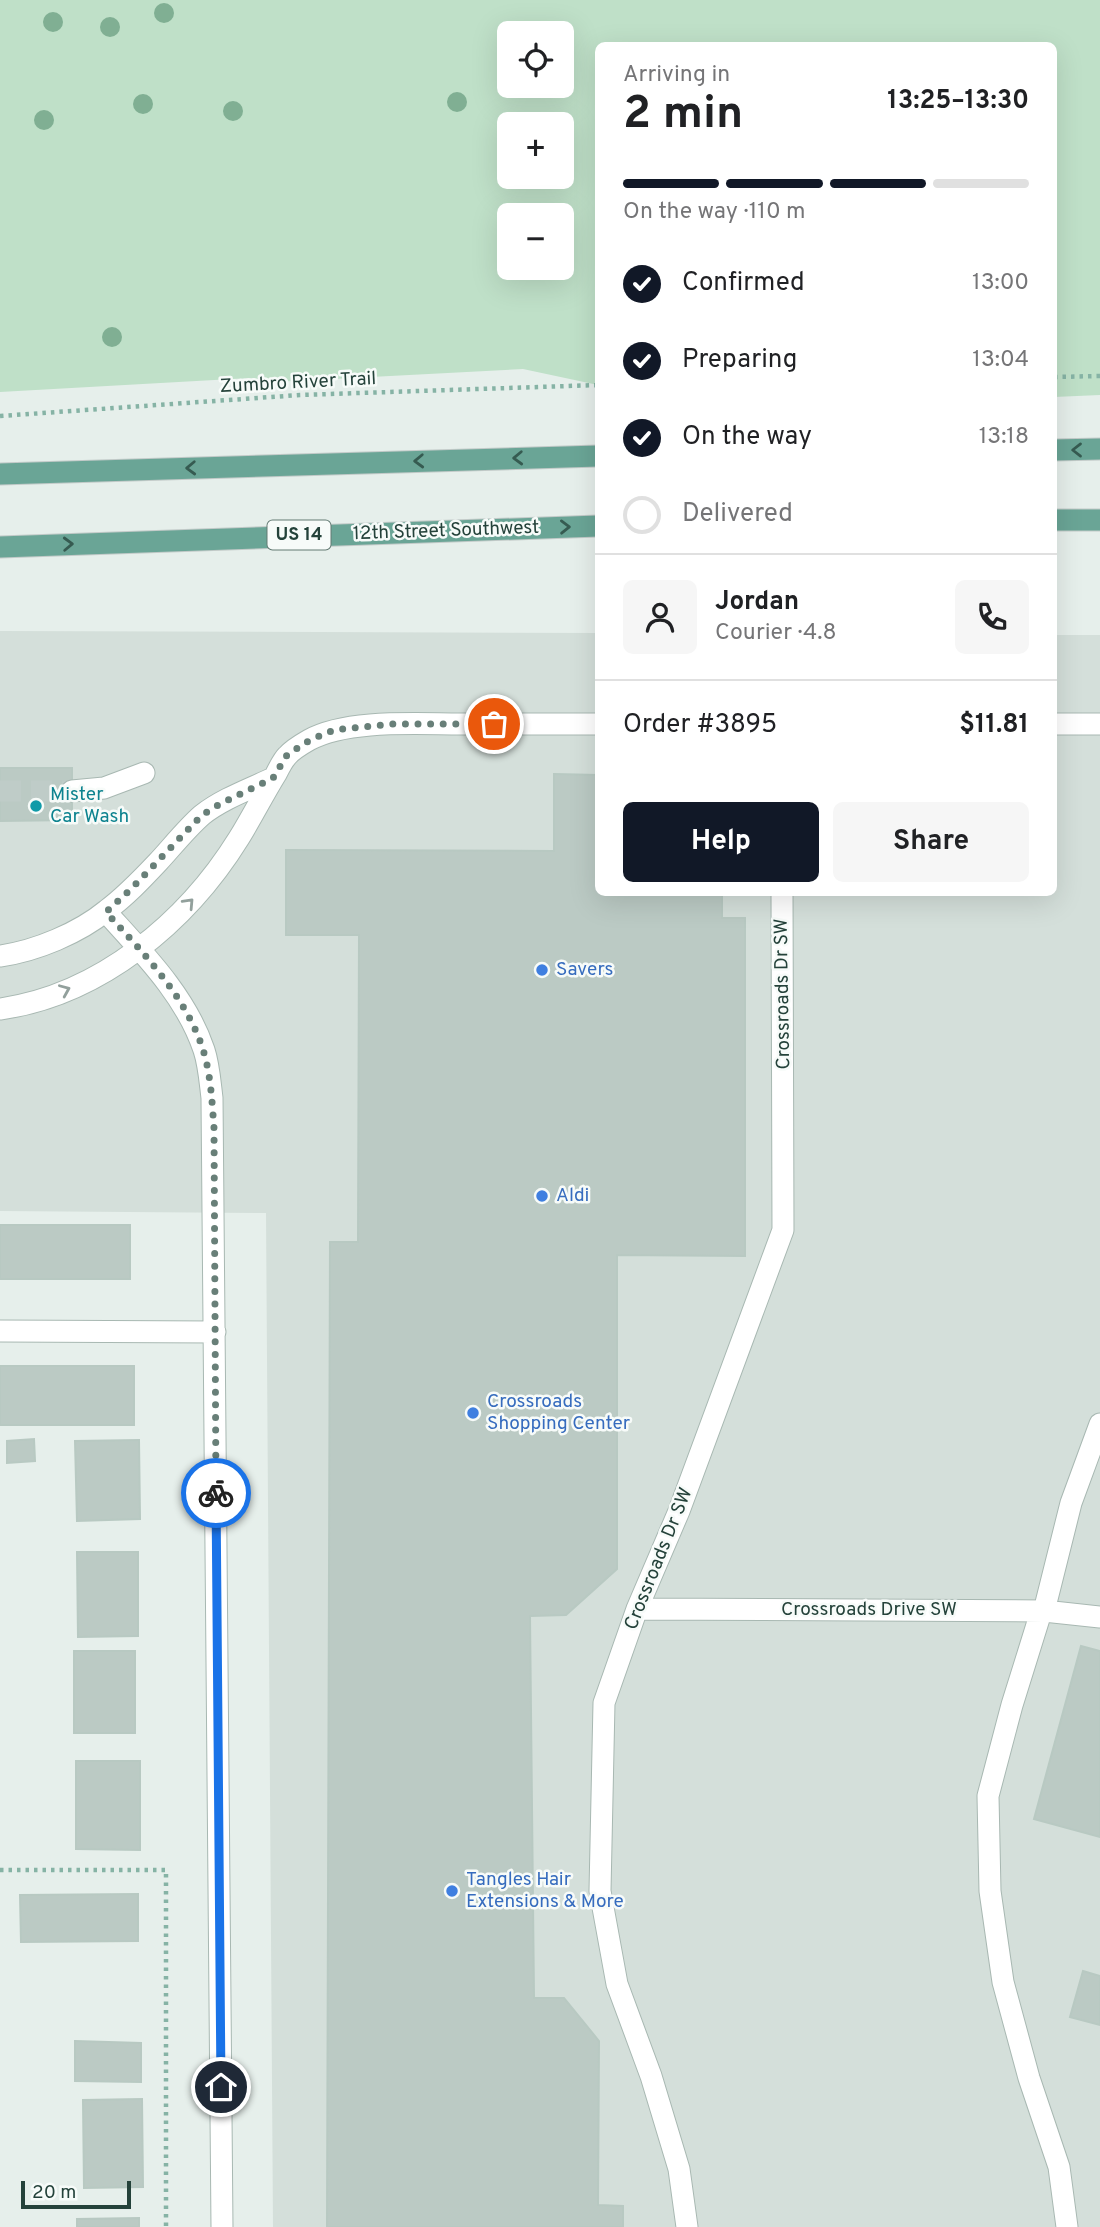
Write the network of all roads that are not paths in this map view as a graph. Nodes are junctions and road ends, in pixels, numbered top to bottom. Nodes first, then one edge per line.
1 (1057, 450) edge
2 (1100, 450) edge
3 (595, 456) edge
4 (0, 474) edge
5 (1057, 520) edge
6 (1100, 520) edge
7 (595, 526) edge
8 (0, 547) edge
9 (595, 724) edge
10 (1057, 724) edge
11 (1100, 724) edge
12 (144, 773) dead end
13 (273, 778) junction
14 (72, 791) tunnel mouth
15 (782, 896) edge
16 (106, 912) junction
17 (139, 949) junction
18 (0, 956) edge
19 (0, 1009) edge
20 (0, 1331) edge
21 (215, 1332) junction
22 (1100, 1424) edge
23 (637, 1609) junction
24 (1044, 1611) junction
25 (1100, 1617) edge
26 (222, 2227) edge
27 (688, 2227) edge
28 (1067, 2227) edge

2 -> 1 main road
3 -> 4 main road
5 - 6 main road
8 -> 7 main road, 12th Street Southwest / US 14
9 - 13 street
10 - 11 street
12 - 14 street
13 - 16 street
17 -> 13 street
15 - 23 street, Crossroads Dr SW
16 - 17 street
16 - 18 street
19 -> 17 street
17 - 21 street
20 - 21 street
21 - 26 street
22 - 24 street
23 - 24 street, Crossroads Drive SW
23 - 27 street, Crossroads Dr SW
24 - 25 street, Crossroads Drive SW
24 - 28 street

